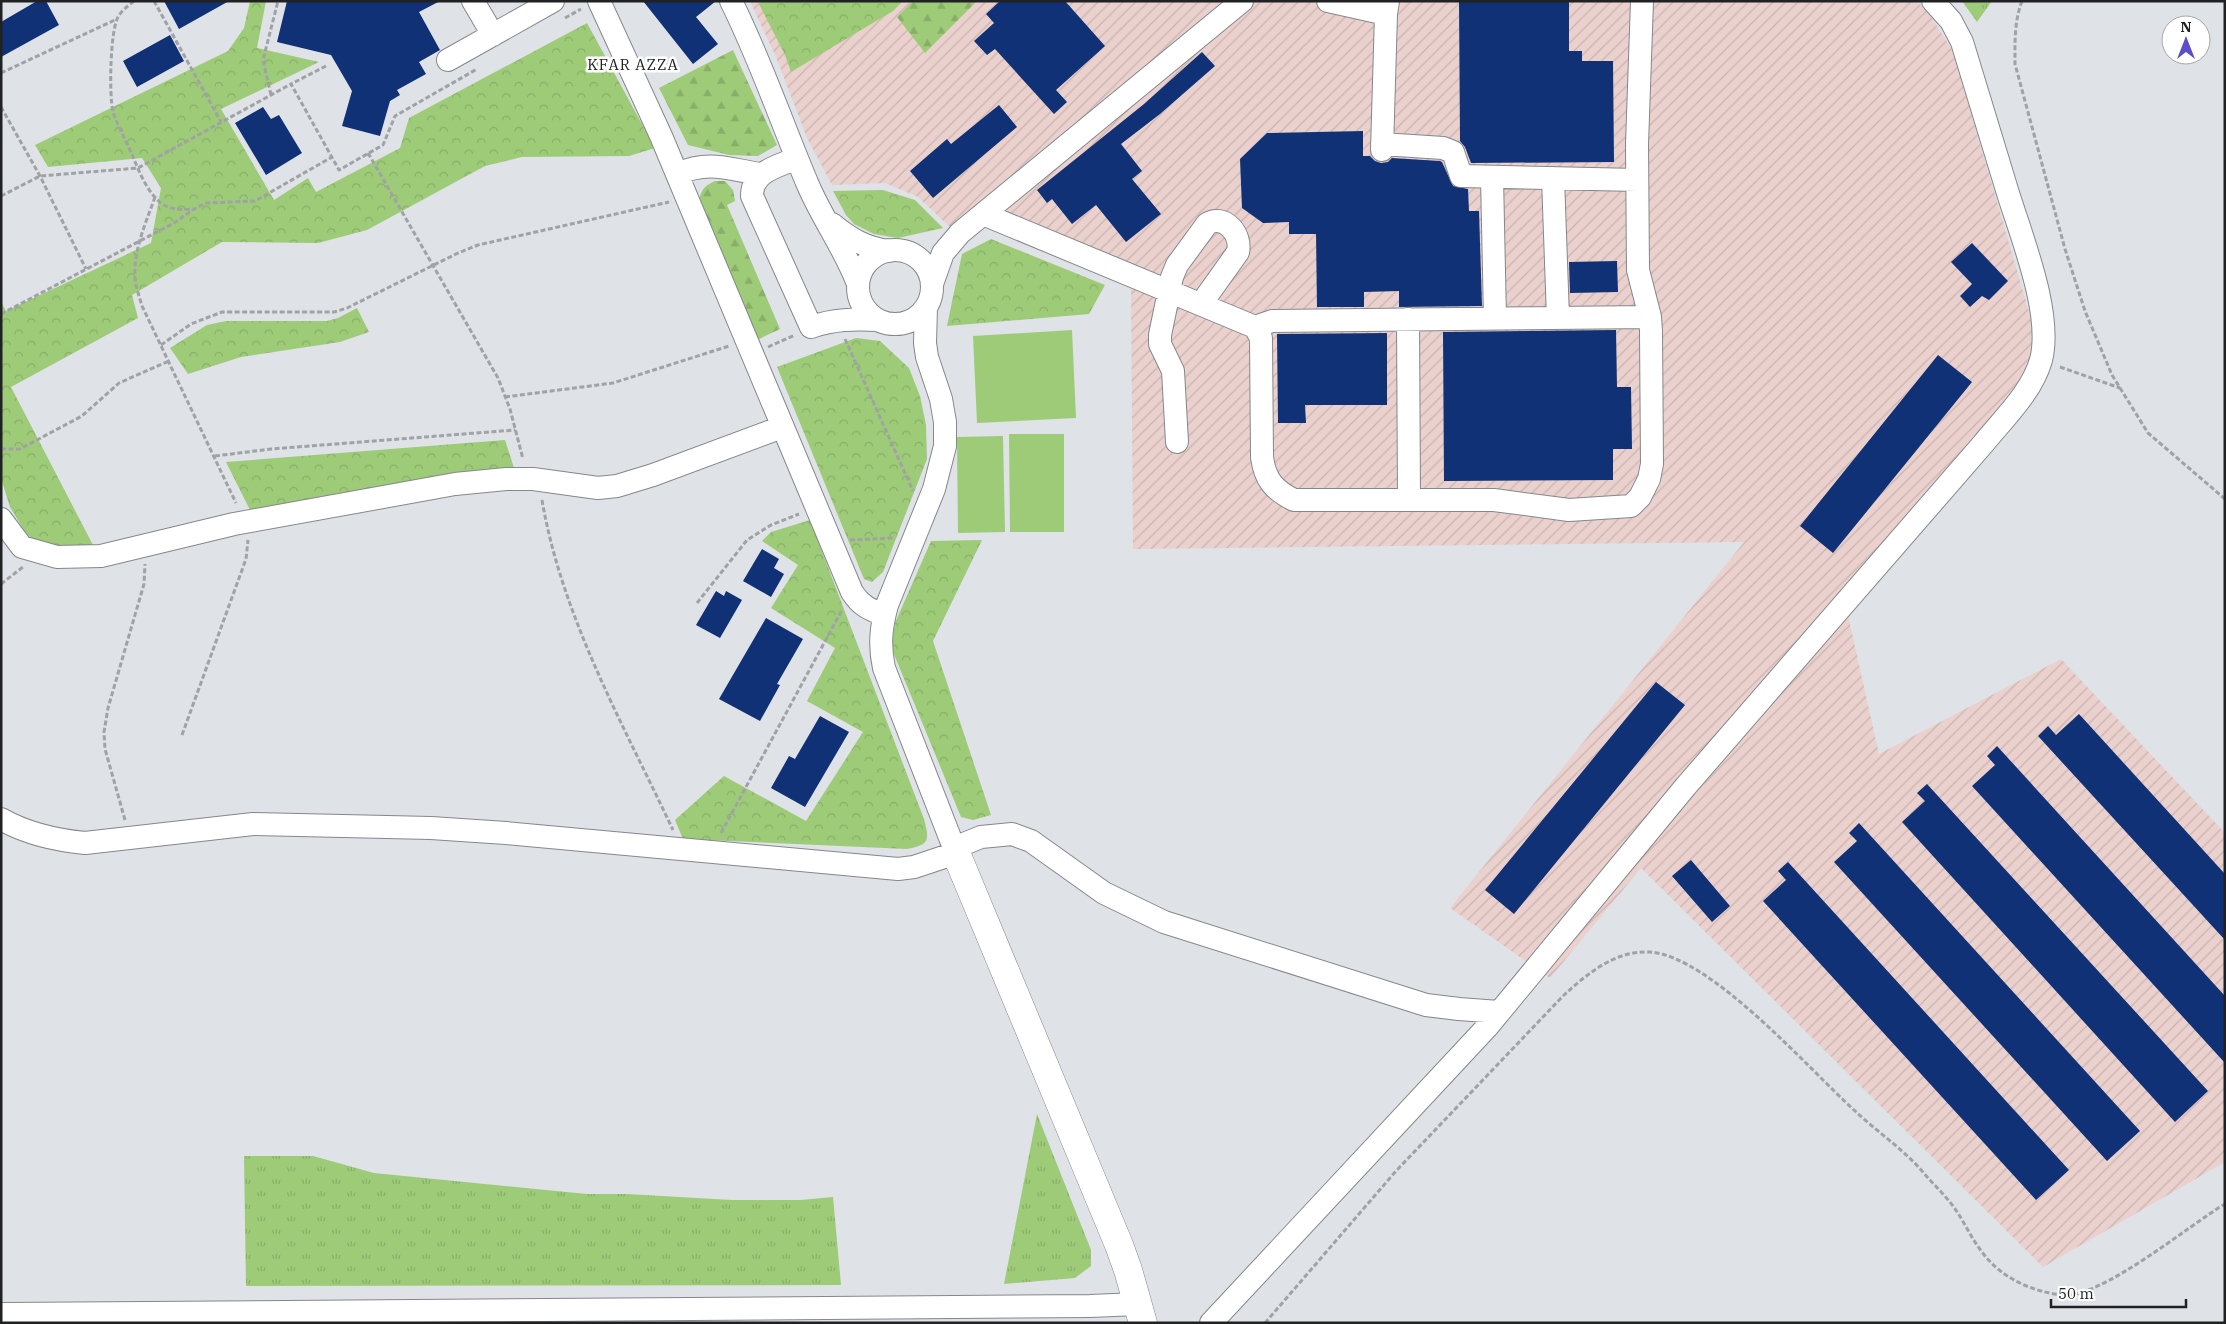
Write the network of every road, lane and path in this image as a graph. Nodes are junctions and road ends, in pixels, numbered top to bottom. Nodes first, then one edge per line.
1 (134, 1) edge
2 (154, 1) edge
3 (278, 1) edge
4 (473, 1) edge
5 (731, 1) edge
6 (1242, 1) edge
7 (1328, 1) edge
8 (1642, 1) edge
9 (1933, 1) edge
10 (2022, 1) edge
11 (593, 4) edge
12 (1387, 8) edge
13 (544, 9) edge
14 (117, 18) junction
15 (493, 35) junction
16 (448, 60) dead end
17 (326, 66) dead end
18 (478, 68) dead end
19 (1, 73) edge
20 (290, 84) junction
21 (270, 95) junction
22 (1, 106) edge
23 (221, 122) junction
24 (368, 154) junction
25 (332, 157) junction
26 (797, 158) junction
27 (138, 168) junction
28 (677, 174) junction
29 (760, 174) junction
30 (40, 176) junction
31 (1492, 177) junction
32 (1553, 178) junction
33 (1637, 180) junction
34 (1, 196) edge
35 (155, 197) junction
36 (687, 198) junction
37 (194, 209) junction
38 (983, 214) junction
39 (824, 216) junction
40 (960, 233) junction
41 (140, 241) junction
42 (898, 252) junction
43 (434, 265) junction
44 (86, 270) junction
45 (932, 284) junction
46 (858, 287) junction
47 (1168, 290) junction
48 (1210, 307) junction
49 (926, 308) junction
50 (1, 314) edge
51 (1650, 317) junction
52 (1495, 318) junction
53 (1558, 318) junction
54 (1408, 319) junction
55 (880, 321) junction
56 (825, 323) junction
57 (1255, 327) junction
58 (161, 345) junction
59 (749, 347) junction
60 (927, 357) junction
61 (2041, 360) junction
62 (169, 361) junction
63 (2120, 388) junction
64 (505, 397) junction
65 (782, 427) junction
66 (515, 430) junction
67 (1177, 442) dead end
68 (1, 448) edge
69 (215, 456) junction
70 (533, 479) junction
71 (2225, 499) edge
72 (1409, 500) junction
73 (816, 507) junction
74 (926, 508) junction
75 (1, 519) edge
76 (245, 522) junction
77 (915, 537) junction
78 (831, 541) junction
79 (142, 546) junction
80 (852, 592) junction
81 (697, 603) dead end
82 (884, 615) junction
83 (182, 735) dead end
84 (1, 819) edge
85 (130, 837) junction
86 (682, 849) junction
87 (711, 851) junction
88 (955, 851) junction
89 (1500, 1012) junction
90 (2225, 1204) edge
91 (1140, 1313) edge
92 (1, 1314) edge
93 (1211, 1323) edge
94 (1265, 1323) edge

1 - 14 path
2 - 23 path
3 - 21 path
4 - 15 street
5 - 26 street
6 - 38 street
7 - 12 street
8 - 33 street
9 - 61 street
10 - 63 path
11 - 13 path
11 - 28 street
12 - 31 street
13 - 15 street
14 - 19 path
14 - 27 path
15 - 16 street
17 - 20 path
18 - 24 path
20 - 21 path
20 - 25 path
21 - 23 path
22 - 30 path
23 - 27 path
24 - 25 path
24 - 43 path
25 - 37 path
26 - 29 street
26 - 39 street
27 - 30 path
27 - 35 path
28 - 29 street
28 - 36 street
29 - 56 street
30 - 34 path
30 - 44 path
31 - 32 street
31 - 52 street
32 - 33 street
32 - 53 street
33 - 51 street
35 - 37 path
35 - 41 path
36 - 43 path
36 - 59 street
37 - 41 path
38 - 40 street
38 - 47 street
39 - 42 street
39 - 46 street
40 - 42 street
40 - 45 street
41 - 44 path
41 - 58 path
42 - 45 street
42 - 46 street
43 - 58 path
43 - 64 path
44 - 50 path
45 - 49 street
46 - 55 street
46 - 56 street
47 - 48 street
47 - 48 street
47 - 67 street
48 - 57 street
49 - 55 street
49 - 60 street
51 - 53 street
51 - 72 street
52 - 53 street
52 - 54 street
54 - 57 street
54 - 72 street
55 - 56 street
55 - 60 street
56 - 59 path
56 - 74 path
57 - 72 street
58 - 62 path
59 - 64 path
59 - 65 street
60 - 74 street
61 - 63 path
61 - 89 street
62 - 68 path
62 - 69 path
63 - 71 path
64 - 66 path
65 - 70 street
65 - 73 street
66 - 69 path
66 - 70 path
69 - 76 path
70 - 76 street
70 - 86 path
73 - 78 street
73 - 81 path
74 - 77 street
75 - 79 street
76 - 79 street
76 - 83 path
77 - 78 path
77 - 82 street
78 - 80 street
79 - 85 path
80 - 82 street
80 - 87 path
82 - 88 street
84 - 85 street
85 - 86 street
86 - 87 street
87 - 88 street
88 - 89 street
88 - 91 main road
89 - 93 street
90 - 94 path
91 - 92 street

